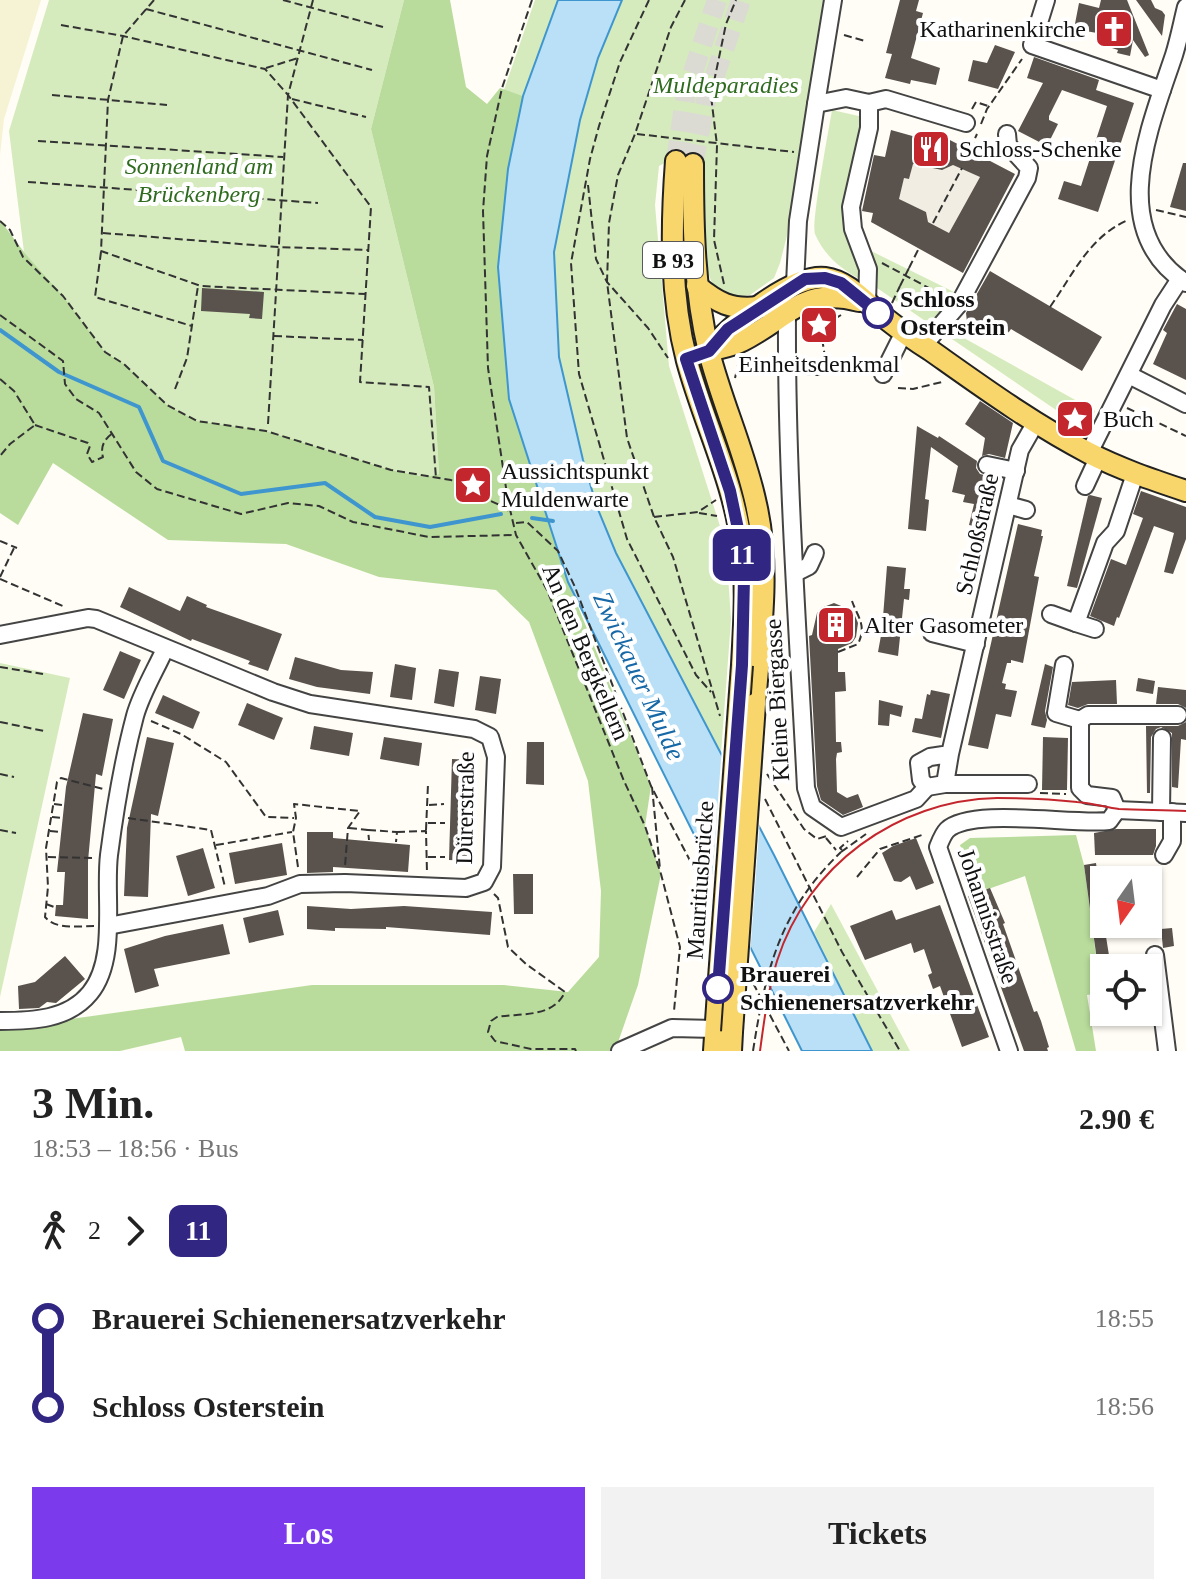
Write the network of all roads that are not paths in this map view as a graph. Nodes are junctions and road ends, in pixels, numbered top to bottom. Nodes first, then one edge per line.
1 (833, 0) edge
2 (1046, 0) edge
3 (1186, 7) edge
4 (1181, 51) edge
5 (1162, 90) junction
6 (869, 103) junction
7 (816, 104) junction
8 (969, 116) road end
9 (1007, 134) dead end
10 (1183, 281) edge
11 (795, 284) junction
12 (697, 286) junction
13 (867, 303) junction
14 (760, 306) junction
15 (787, 313) junction
16 (904, 332) junction
17 (923, 346) junction
18 (709, 351) junction
19 (680, 362) junction
20 (883, 374) dead end
21 (1129, 375) junction
22 (1186, 404) edge
23 (1036, 422) junction
24 (1094, 456) junction
25 (987, 465) dead end
26 (1016, 471) junction
27 (1135, 474) junction
28 (1085, 486) dead end
29 (1186, 491) edge
30 (1008, 505) junction
31 (1026, 510) dead end
32 (815, 553) dead end
33 (795, 573) junction
34 (1051, 614) dead end
35 (1076, 623) junction
36 (1095, 629) dead end
37 (932, 633) dead end
38 (0, 635) edge
39 (976, 644) junction
40 (165, 649) junction
41 (1064, 665) dead end
42 (1178, 715) dead end
43 (1080, 720) junction
44 (1162, 738) dead end
45 (950, 754) junction
46 (945, 784) junction
47 (927, 787) junction
48 (1032, 789) road end
49 (1117, 810) junction
50 (1173, 813) edge
51 (1164, 855) dead end
52 (108, 926) junction
53 (1162, 1011) edge
54 (0, 1021) edge
55 (726, 1037) edge
56 (646, 1046) edge
57 (620, 1051) edge
58 (714, 1051) edge
59 (1009, 1051) edge
60 (1167, 1051) edge

1 - 7 street
2 - 5 street
3 - 4 street
4 - 5 street
5 - 10 street
6 - 7 street
6 - 8 street
6 - 13 street
7 - 11 street
9 - 17 street
10 - 21 street
11 - 13 main road
11 - 14 main road
12 - 14 main road
12 - 18 main road, B 93
12 - 19 main road, B 93
13 - 15 main road
13 - 16 main road
14 - 18 main road
15 - 18 main road
15 - 33 street, Kleine Biergasse
16 - 17 main road
16 - 20 street
17 - 23 main road
18 - 19 main road
18 - 55 main road, Mauritiusbrücke / B 93, bridge
19 - 55 main road, Mauritiusbrücke / B 93, bridge
21 - 22 street
21 - 24 street
23 - 24 main road
23 - 26 street, Schloßstraße
24 - 27 main road
24 - 28 street
25 - 26 street
26 - 30 street, Schloßstraße
27 - 29 main road
27 - 35 street
30 - 31 street
30 - 39 street, Schloßstraße
32 - 33 street
33 - 47 street, Kleine Biergasse
34 - 35 street
35 - 36 street
37 - 39 street
38 - 40 street
39 - 45 street, Schloßstraße
40 - 52 street
40 - 52 street, Dürerstraße
41 - 43 street
42 - 43 street
43 - 49 street
44 - 50 street
45 - 46 street, Schloßstraße
45 - 47 street
46 - 47 street
46 - 48 street
49 - 50 street
49 - 59 street, Johannisstraße
50 - 51 street
52 - 54 street
53 - 60 street
55 - 56 street
55 - 58 main road, B 93
56 - 57 street

